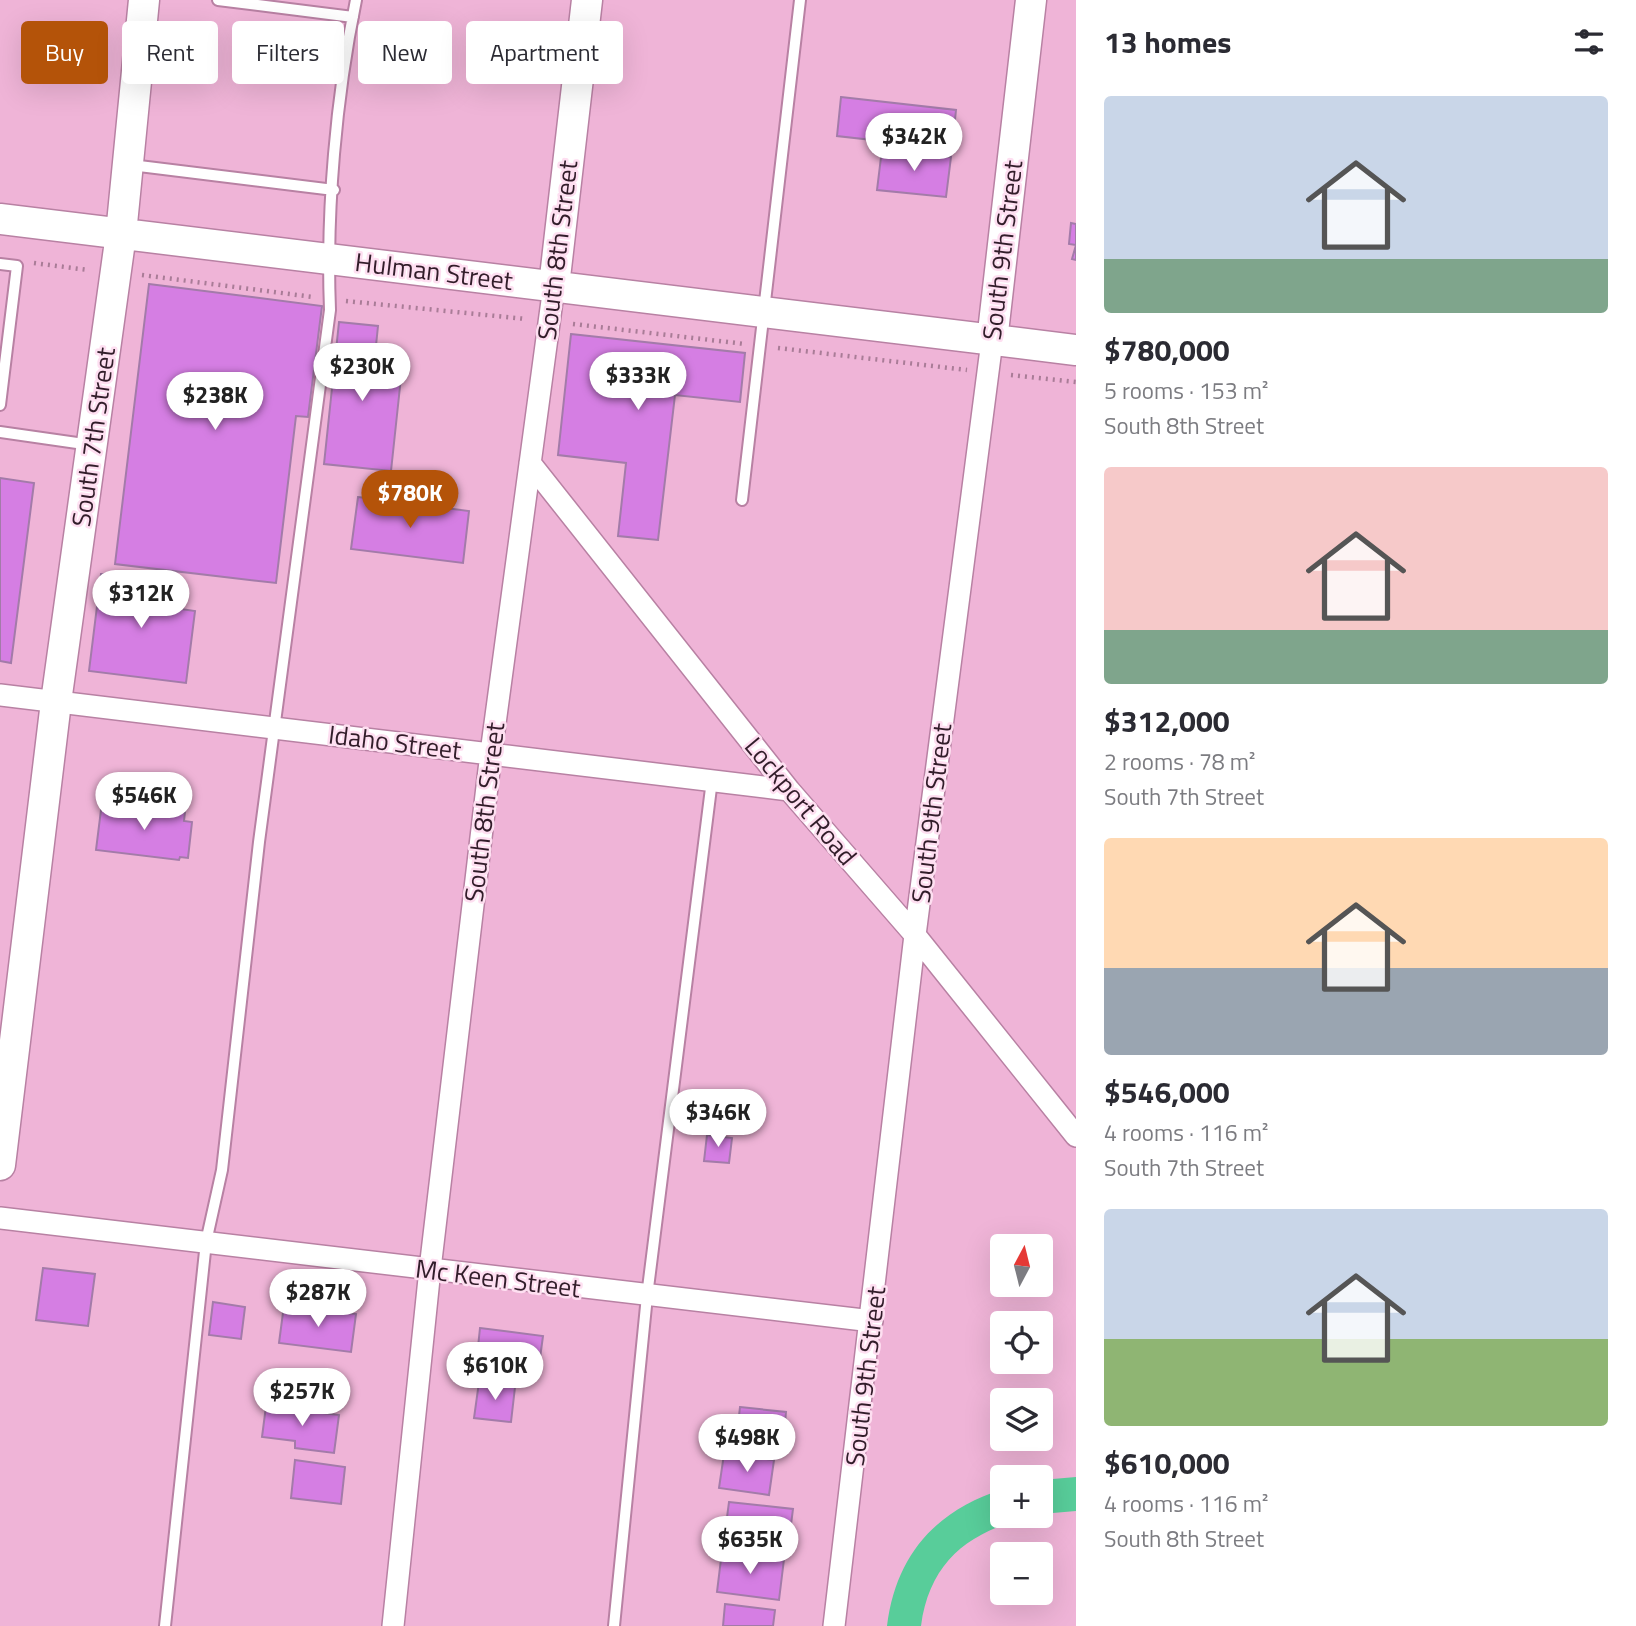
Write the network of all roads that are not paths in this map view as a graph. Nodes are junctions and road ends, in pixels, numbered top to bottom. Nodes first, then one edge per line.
1 (144, 0) edge
2 (218, 0) edge
3 (356, 0) edge
4 (587, 0) edge
5 (800, 0) edge
6 (1031, 0) edge
7 (353, 17) junction
8 (128, 165) junction
9 (334, 190) junction
10 (0, 219) edge
11 (121, 234) junction
12 (328, 259) junction
13 (0, 264) edge
14 (554, 286) junction
15 (0, 302) edge
16 (12, 304) junction
17 (763, 312) junction
18 (4, 338) edge
19 (992, 341) junction
20 (1076, 350) edge
21 (2, 370) edge
22 (0, 405) edge
23 (0, 432) edge
24 (92, 445) junction
25 (530, 463) junction
26 (742, 500) dead end
27 (0, 695) edge
28 (56, 702) junction
29 (274, 728) junction
30 (491, 753) junction
31 (712, 780) junction
32 (789, 790) junction
33 (915, 935) junction
34 (1076, 1136) edge
35 (0, 1166) edge
36 (0, 1218) edge
37 (206, 1242) junction
38 (430, 1269) junction
39 (647, 1296) junction
40 (872, 1321) junction
41 (165, 1626) edge
42 (393, 1626) edge
43 (614, 1626) edge
44 (834, 1626) edge

1 - 8 street, South 7th Street
2 - 7 lane
3 - 7 lane
4 - 14 street, South 8th Street
5 - 17 lane
6 - 19 street, South 9th Street
7 - 9 lane
8 - 9 lane
8 - 11 street, South 7th Street
9 - 12 lane
10 - 11 street, Hulman Street
11 - 12 street, Hulman Street
11 - 24 street, South 7th Street
12 - 14 street, Hulman Street
12 - 29 lane
13 - 16 lane
14 - 17 street, Hulman Street
14 - 25 street, South 8th Street
15 - 16 lane
16 - 18 lane
17 - 19 street, Hulman Street
17 - 26 lane
18 - 21 lane
19 - 20 street, Hulman Street
19 - 33 street, South 9th Street
21 - 22 lane
23 - 24 lane
24 - 28 street, South 7th Street
25 - 30 street, South 8th Street
25 - 32 street, Lockport Road
27 - 28 street, Idaho Street
28 - 29 street, Idaho Street
28 - 35 street, South 7th Street
29 - 30 street, Idaho Street
29 - 37 lane
30 - 31 street, Idaho Street
30 - 38 street, South 8th Street
31 - 32 street, Idaho Street
31 - 39 lane
32 - 33 street, Lockport Road
33 - 34 street, Lockport Road
33 - 40 street, South 9th Street
36 - 37 street, Mc Keen Street
37 - 38 street, Mc Keen Street
37 - 41 lane
38 - 39 street, Mc Keen Street
38 - 42 street, South 8th Street
39 - 40 street, Mc Keen Street
39 - 43 lane
40 - 44 street, South 9th Street

